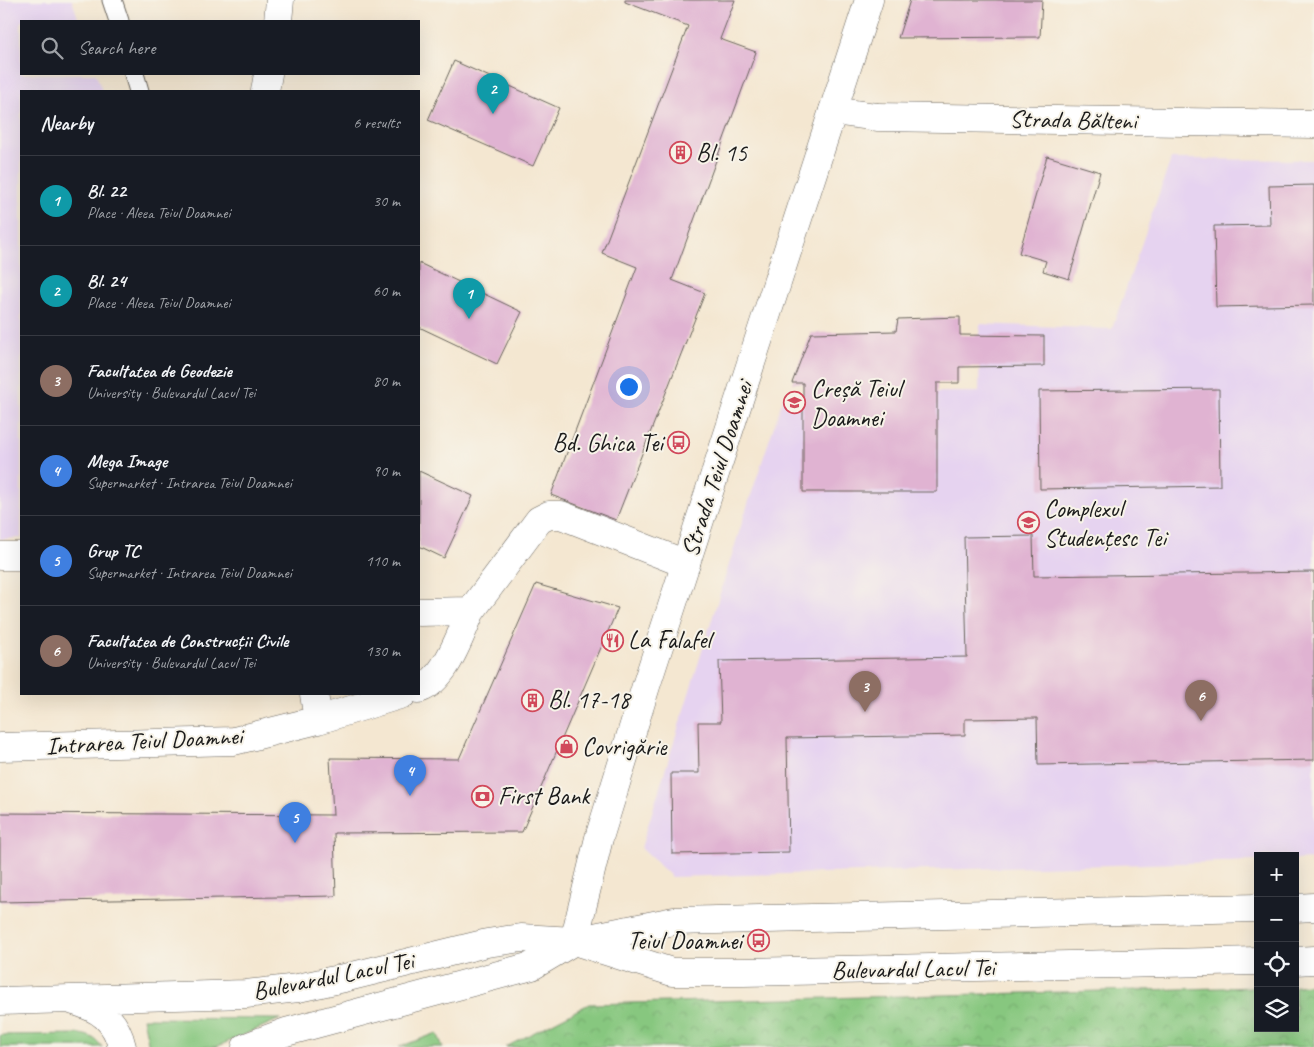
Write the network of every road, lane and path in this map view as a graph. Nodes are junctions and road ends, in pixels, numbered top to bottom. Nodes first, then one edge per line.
1 (112, 0) edge
2 (280, 0) edge
3 (869, 0) edge
4 (119, 20) edge
5 (278, 20) edge
6 (134, 75) edge
7 (268, 75) edge
8 (139, 90) edge
9 (264, 90) edge
10 (833, 111) junction
11 (1314, 124) edge
12 (0, 556) edge
13 (20, 556) edge
14 (686, 564) junction
15 (471, 611) junction
16 (420, 612) edge
17 (420, 688) edge
18 (314, 695) edge
19 (400, 695) edge
20 (318, 720) junction
21 (0, 747) edge
22 (1314, 907) edge
23 (1254, 908) edge
24 (1299, 908) edge
25 (574, 941) junction
26 (1314, 960) edge
27 (1299, 961) edge
28 (1254, 962) edge
29 (60, 1000) junction
30 (0, 1001) edge
31 (122, 1047) edge
32 (246, 1047) edge

1 - 4 lane
2 - 5 main road
3 - 10 main road, Strada Teiul Doamnei
6 - 8 lane
7 - 9 main road
10 - 11 main road, Strada Bălteni
10 - 14 main road, Strada Teiul Doamnei
12 - 13 main road
14 - 15 main road
14 - 25 main road, Strada Teiul Doamnei
15 - 16 main road
15 - 17 main road
18 - 20 main road
19 - 20 main road, Intrarea Teiul Doamnei
20 - 21 main road, Intrarea Teiul Doamnei
22 - 24 main road
23 - 25 main road, Bulevardul Lacul Tei
25 - 28 main road, Bulevardul Lacul Tei
25 - 29 main road, Bulevardul Lacul Tei
25 - 32 main road, Bulevardul Lacul Tei
26 - 27 main road
29 - 30 main road, Bulevardul Lacul Tei
29 - 31 main road

